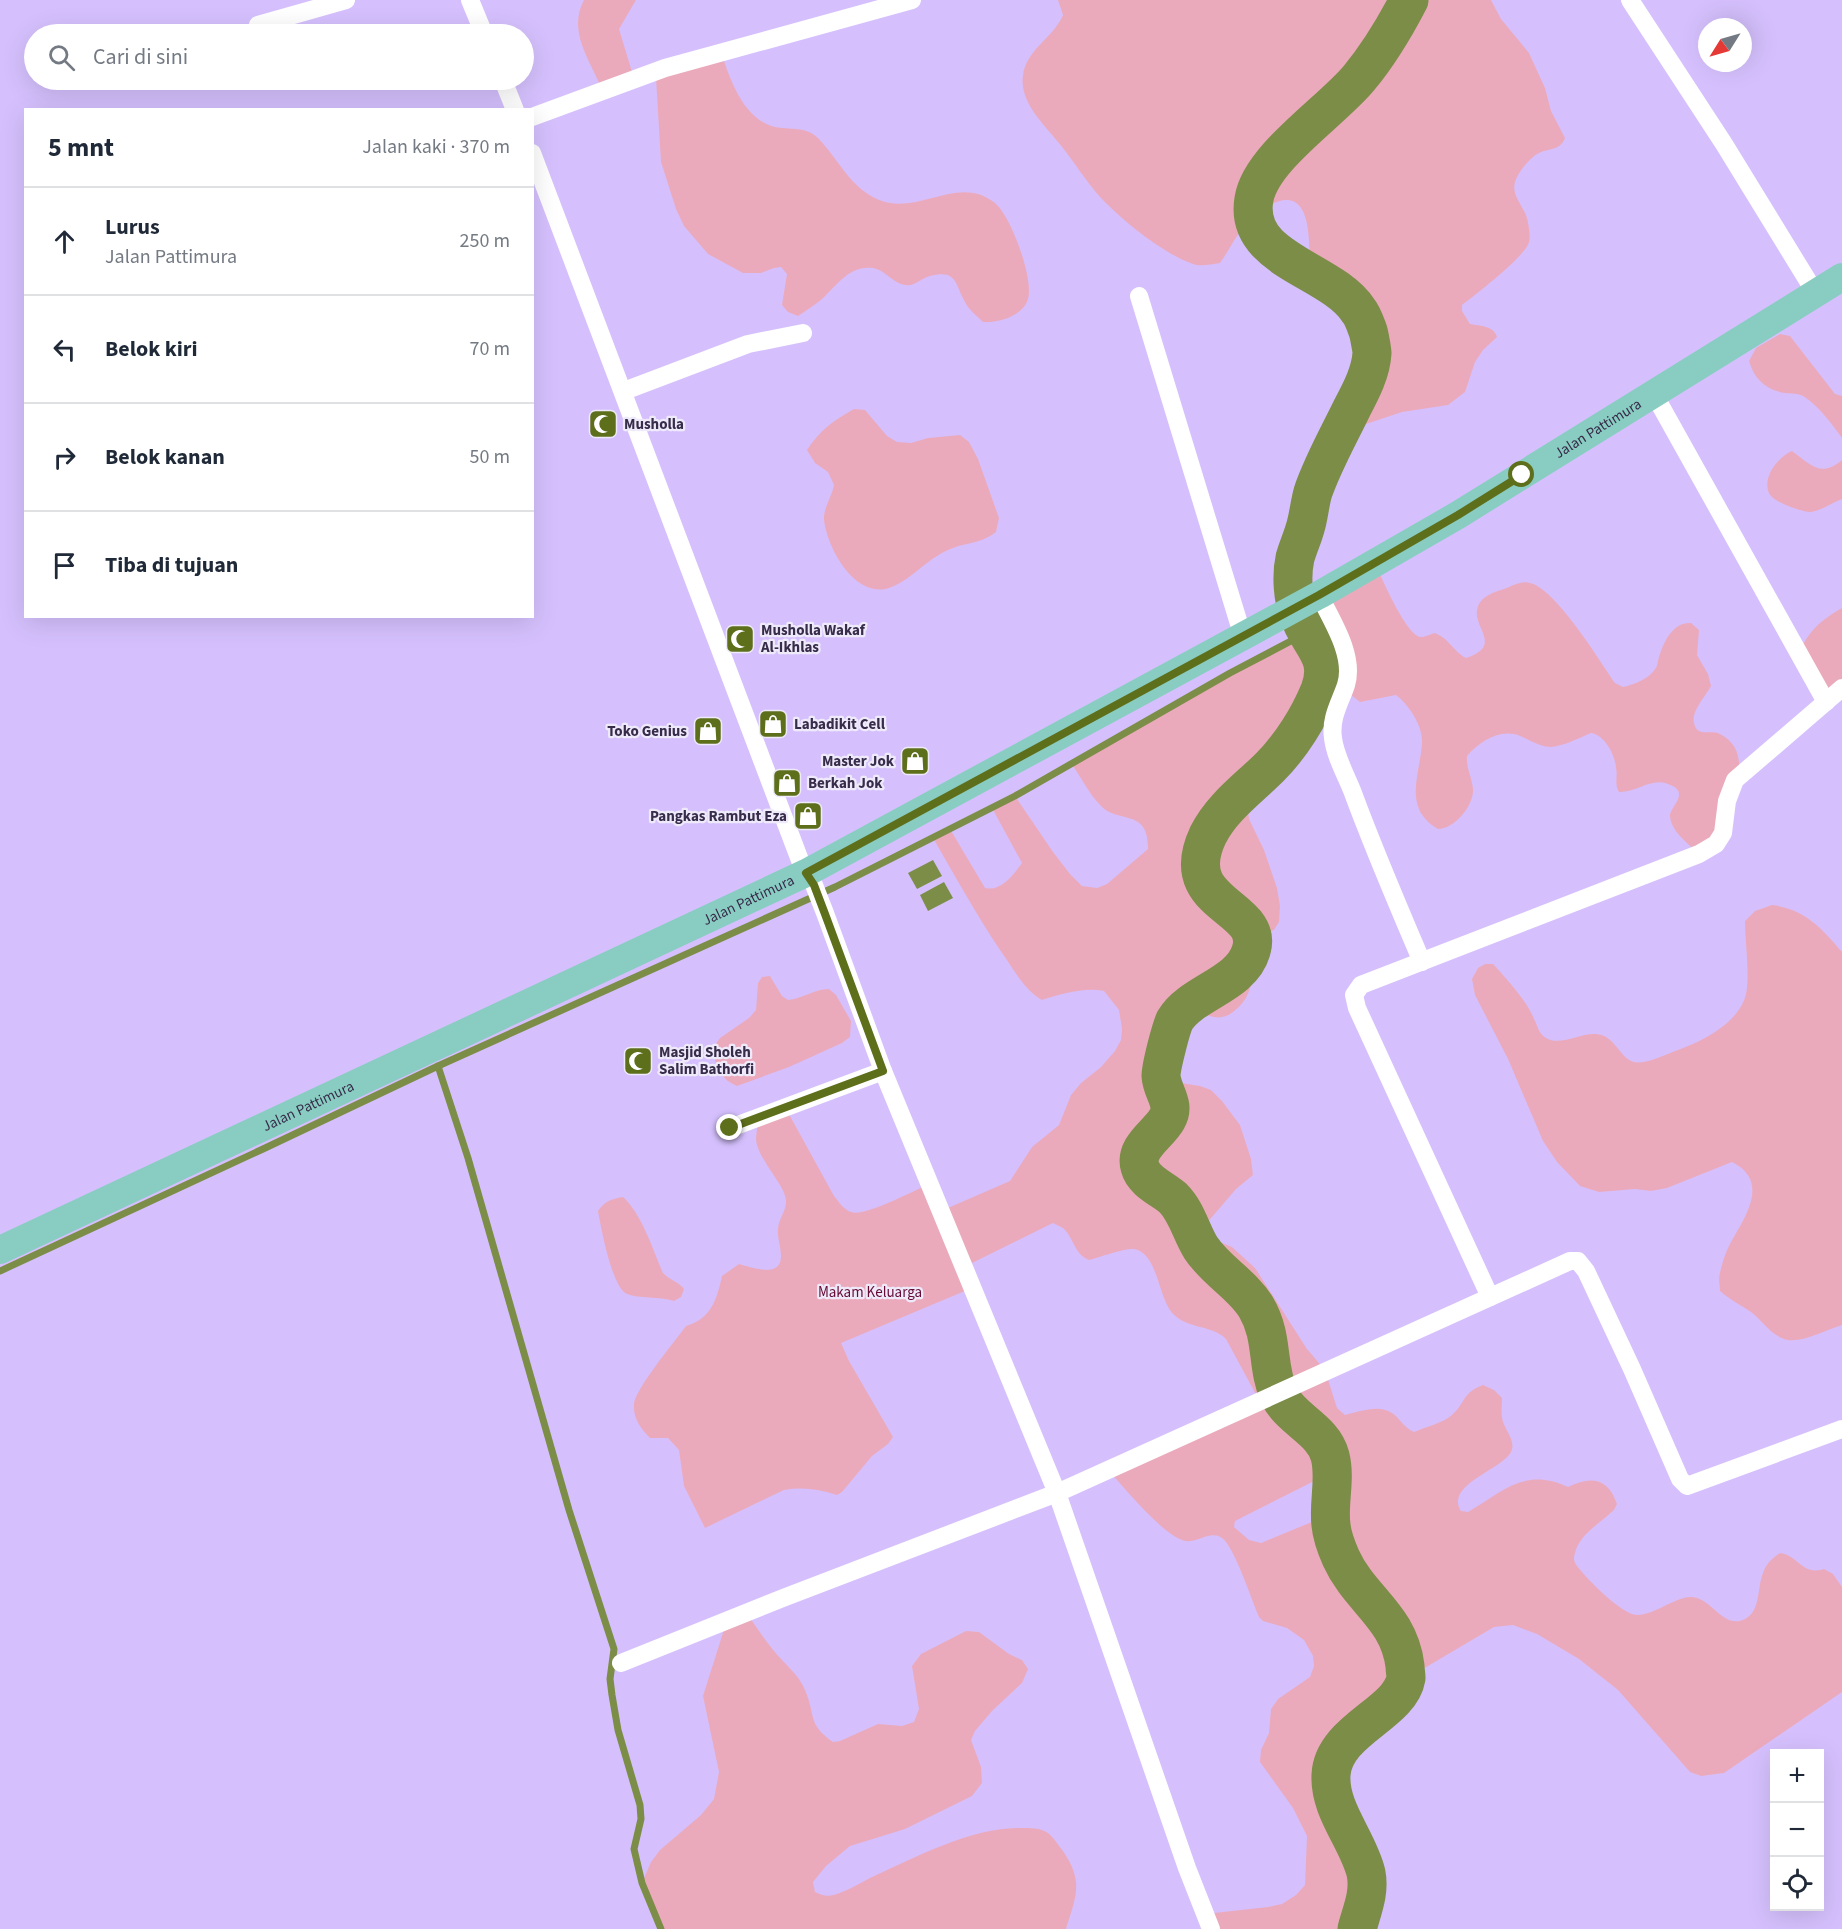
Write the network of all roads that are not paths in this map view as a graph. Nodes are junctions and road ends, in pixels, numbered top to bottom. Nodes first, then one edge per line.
1 (346, 0) edge
2 (470, 0) edge
3 (912, 0) edge
4 (1630, 0) edge
5 (262, 24) edge
6 (480, 24) edge
7 (507, 90) edge
8 (515, 108) edge
9 (534, 116) edge
10 (534, 158) edge
11 (1842, 277) edge
12 (1816, 294) junction
13 (1139, 296) dead end
14 (803, 333) dead end
15 (624, 391) junction
16 (1653, 394) junction
17 (1314, 598) junction
18 (1245, 636) junction
19 (1842, 688) edge
20 (1826, 702) junction
21 (810, 879) junction
22 (1422, 962) junction
23 (883, 1071) junction
24 (730, 1128) dead end
25 (0, 1250) edge
26 (1490, 1297) junction
27 (1842, 1429) edge
28 (1056, 1493) junction
29 (621, 1663) dead end
30 (1211, 1929) edge

1 - 5 street
2 - 6 street
3 - 9 street
4 - 12 street
7 - 8 street
10 - 15 street
11 - 12 main road, Jalan Pattimura
12 - 16 main road, Jalan Pattimura
13 - 18 street
14 - 15 street
15 - 21 street
16 - 17 main road, Jalan Pattimura
16 - 20 street
17 - 18 main road, Jalan Pattimura
17 - 22 street
18 - 21 main road, Jalan Pattimura
19 - 20 street
20 - 22 street
21 - 23 street
21 - 25 main road, Jalan Pattimura
22 - 26 street
23 - 24 street
23 - 28 street
26 - 27 street
26 - 28 street
28 - 29 street
28 - 30 street

